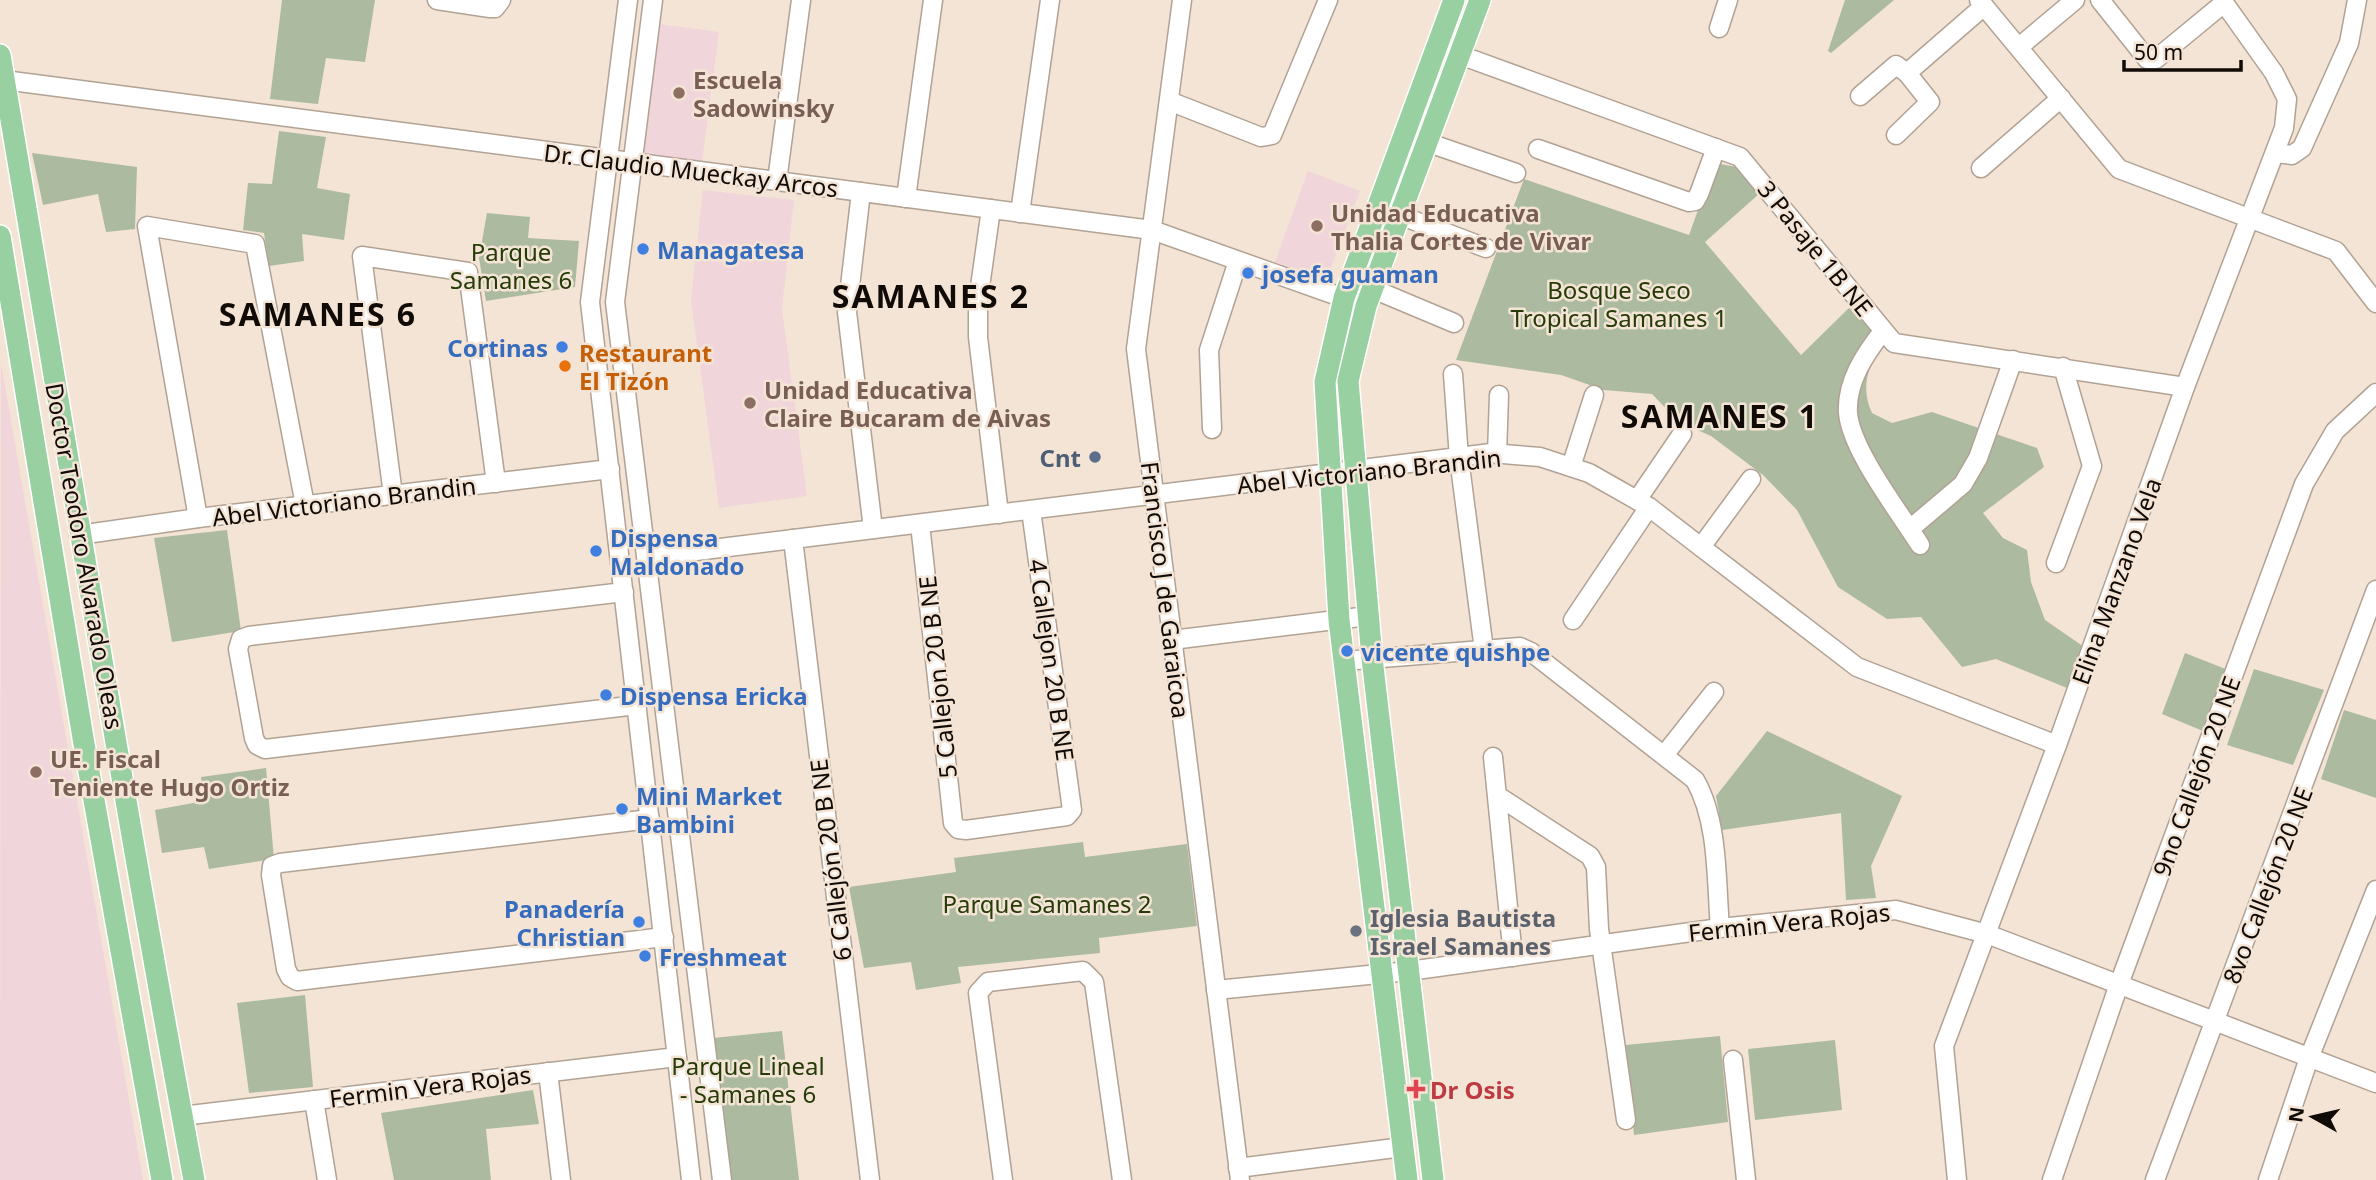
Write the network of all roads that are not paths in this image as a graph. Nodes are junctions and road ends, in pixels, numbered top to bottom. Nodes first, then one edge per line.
1 (437, 0) edge
2 (501, 0) edge
3 (628, 0) edge
4 (653, 0) edge
5 (801, 0) edge
6 (933, 0) edge
7 (1050, 0) edge
8 (1182, 0) edge
9 (1328, 0) edge
10 (1454, 0) edge
11 (1480, 0) edge
12 (1728, 0) edge
13 (2075, 0) edge
14 (2100, 0) edge
15 (2357, 0) edge
16 (2223, 1) edge
17 (1981, 3) edge
18 (1719, 28) dead end
19 (2019, 47) junction
20 (0, 55) edge
21 (1460, 55) junction
22 (1907, 73) junction
23 (4, 80) junction
24 (1860, 96) dead end
25 (2061, 99) junction
26 (1169, 101) junction
27 (1896, 135) dead end
28 (1429, 143) junction
29 (1716, 148) junction
30 (1538, 149) dead end
31 (2276, 153) junction
32 (607, 159) junction
33 (632, 162) junction
34 (1981, 167) dead end
35 (1516, 173) dead end
36 (777, 181) junction
37 (862, 192) junction
38 (906, 198) junction
39 (991, 209) junction
40 (1020, 213) junction
41 (1402, 216) junction
42 (2250, 219) junction
43 (1152, 230) junction
44 (0, 236) edge
45 (1486, 247) dead end
46 (1237, 261) junction
47 (1344, 298) junction
48 (1370, 298) junction
49 (2376, 303) edge
50 (1454, 323) dead end
51 (1883, 331) junction
52 (2013, 360) junction
53 (2063, 367) junction
54 (1453, 374) dead end
55 (2185, 387) junction
56 (2376, 393) edge
57 (1499, 395) dead end
58 (1594, 395) dead end
59 (1212, 429) dead end
60 (1682, 433) dead end
61 (1497, 454) junction
62 (1459, 458) junction
63 (1571, 467) junction
64 (610, 469) junction
65 (1354, 471) junction
66 (1331, 474) junction
67 (1751, 479) dead end
68 (496, 483) junction
69 (393, 495) junction
70 (1154, 495) junction
71 (1643, 504) junction
72 (305, 505) junction
73 (1031, 510) junction
74 (999, 514) junction
75 (198, 518) junction
76 (920, 524) junction
77 (873, 529) junction
78 (1910, 529) junction
79 (79, 535) junction
80 (793, 539) junction
81 (1920, 545) dead end
82 (1701, 547) junction
83 (646, 557) junction
84 (2056, 563) dead end
85 (2376, 590) edge
86 (624, 592) junction
87 (1368, 616) junction
88 (1339, 620) junction
89 (1573, 620) dead end
90 (1172, 640) junction
91 (1484, 650) junction
92 (1372, 658) junction
93 (1344, 661) junction
94 (1714, 692) dead end
95 (637, 705) junction
96 (2057, 745) junction
97 (1665, 754) junction
98 (1493, 757) dead end
99 (671, 764) junction
100 (644, 766) junction
101 (1498, 796) junction
102 (650, 819) junction
103 (958, 829) joint
104 (2376, 890) edge
105 (1720, 928) junction
106 (1987, 934) junction
107 (664, 937) junction
108 (1601, 944) junction
109 (1513, 957) junction
110 (1409, 971) junction
111 (1381, 973) junction
112 (2118, 987) junction
113 (1216, 990) junction
114 (2216, 1023) junction
115 (677, 1057) junction
116 (2309, 1058) junction
117 (1733, 1060) dead end
118 (548, 1072) junction
119 (2376, 1083) edge
120 (313, 1100) junction
121 (182, 1116) junction
122 (1626, 1120) dead end
123 (1403, 1147) junction
124 (1239, 1174) edge
125 (162, 1180) edge
126 (194, 1180) edge
127 (327, 1180) edge
128 (561, 1180) edge
129 (691, 1180) edge
130 (722, 1180) edge
131 (870, 1180) edge
132 (1003, 1180) edge
133 (1122, 1180) edge
134 (1407, 1180) edge
135 (1433, 1180) edge
136 (1746, 1180) edge
137 (1957, 1180) edge
138 (2052, 1180) edge
139 (2155, 1180) edge
140 (2268, 1180) edge

1 - 2 street
3 - 32 street
4 - 33 street
5 - 36 street
6 - 38 street
7 - 40 street
8 - 26 street, Francisco J de Garaicoa
9 - 26 street
10 - 47 main road
11 - 21 main road
12 - 18 street
13 - 19 street
14 - 16 street
15 - 31 street
16 - 31 street, Elina Manzano Vela
17 - 19 street
17 - 22 street
19 - 25 street
20 - 23 main road, Doctor Teodoro Alvarado Oleas
21 - 28 main road
21 - 29 street, 3 Pasaje 1B NE
22 - 24 street
22 - 27 street
23 - 32 street, Dr. Claudio Mueckay Arcos
23 - 79 main road, Doctor Teodoro Alvarado Oleas
25 - 34 street
25 - 42 street
26 - 43 street, Francisco J de Garaicoa
28 - 35 street
28 - 41 main road
29 - 30 street
29 - 51 street, 3 Pasaje 1B NE
31 - 42 street, Elina Manzano Vela
32 - 33 street, Dr. Claudio Mueckay Arcos
32 - 64 street
33 - 36 street, Dr. Claudio Mueckay Arcos
33 - 83 street
36 - 37 street, Dr. Claudio Mueckay Arcos
37 - 38 street, Dr. Claudio Mueckay Arcos
37 - 77 street
38 - 39 street, Dr. Claudio Mueckay Arcos
39 - 40 street, Dr. Claudio Mueckay Arcos
39 - 74 street
40 - 43 street, Dr. Claudio Mueckay Arcos
41 - 45 street
41 - 48 main road
42 - 49 street
42 - 55 street, Elina Manzano Vela
43 - 46 street, Dr. Claudio Mueckay Arcos
43 - 70 street, Francisco J de Garaicoa
44 - 125 main road, Doctor Teodoro Alvarado Oleas
46 - 47 street, Dr. Claudio Mueckay Arcos
46 - 59 street
47 - 48 street, Dr. Claudio Mueckay Arcos
47 - 66 main road
48 - 50 street, Dr. Claudio Mueckay Arcos
48 - 65 main road
51 - 52 street, 3 Pasaje 1B NE
51 - 78 street
52 - 53 street, 3 Pasaje 1B NE
52 - 78 street
53 - 55 street, 3 Pasaje 1B NE
53 - 84 street
54 - 62 street
55 - 96 street, Elina Manzano Vela
56 - 112 street, 9no Callejón 20 NE
57 - 61 street
58 - 63 street
60 - 71 street
61 - 62 street, Abel Victoriano Brandin
61 - 63 street, Abel Victoriano Brandin
62 - 65 street, Abel Victoriano Brandin
62 - 91 street
63 - 71 street, Abel Victoriano Brandin
64 - 68 street, Abel Victoriano Brandin
64 - 86 street
65 - 66 street, Abel Victoriano Brandin
65 - 87 main road
66 - 70 street, Abel Victoriano Brandin
66 - 88 main road
67 - 82 street
68 - 69 street, Abel Victoriano Brandin
68 - 69 street
69 - 72 street, Abel Victoriano Brandin
70 - 73 street, Abel Victoriano Brandin
70 - 90 street, Francisco J de Garaicoa
71 - 82 street, Abel Victoriano Brandin
71 - 89 street
72 - 75 street, Abel Victoriano Brandin
72 - 75 street
73 - 74 street, Abel Victoriano Brandin
73 - 103 street, 4 Callejon 20 B NE
74 - 76 street, Abel Victoriano Brandin
75 - 79 street, Abel Victoriano Brandin
76 - 77 street, Abel Victoriano Brandin
76 - 103 street, 5 Callejon 20 B NE
77 - 80 street, Abel Victoriano Brandin
78 - 81 street
79 - 121 main road, Doctor Teodoro Alvarado Oleas
80 - 83 street, Abel Victoriano Brandin
80 - 131 street, 6 Callejón 20 B NE
82 - 96 street, Abel Victoriano Brandin
83 - 99 street
85 - 114 street, 8vo Callejón 20 NE
86 - 95 street
86 - 95 street
87 - 88 street
87 - 92 main road
88 - 90 street
88 - 93 main road
90 - 113 street, Francisco J de Garaicoa
91 - 92 street
91 - 97 street
92 - 93 street
92 - 110 main road
93 - 111 main road
94 - 97 street
95 - 100 street
96 - 106 street, Elina Manzano Vela
97 - 105 street
98 - 101 street
99 - 100 street
99 - 130 street
100 - 102 street
101 - 108 street
101 - 109 street
102 - 107 street
102 - 107 street
104 - 116 street
105 - 106 street, Fermin Vera Rojas
105 - 108 street, Fermin Vera Rojas
106 - 112 street, Fermin Vera Rojas
106 - 137 street, Elina Manzano Vela
107 - 115 street
108 - 109 street, Fermin Vera Rojas
108 - 122 street
109 - 110 street, Fermin Vera Rojas
110 - 111 street, Fermin Vera Rojas
110 - 135 main road
111 - 113 street, Fermin Vera Rojas
111 - 123 main road
112 - 114 street, Fermin Vera Rojas
112 - 138 street, 9no Callejón 20 NE
113 - 124 street, Francisco J de Garaicoa
114 - 116 street, Fermin Vera Rojas
114 - 139 street, 8vo Callejón 20 NE
115 - 118 street, Fermin Vera Rojas
115 - 129 street
116 - 119 street, Fermin Vera Rojas
116 - 140 street
117 - 136 street
118 - 120 street, Fermin Vera Rojas
118 - 128 street
120 - 121 street, Fermin Vera Rojas
120 - 127 street
121 - 126 main road, Doctor Teodoro Alvarado Oleas
123 - 124 street
123 - 134 main road
132 - 133 street

